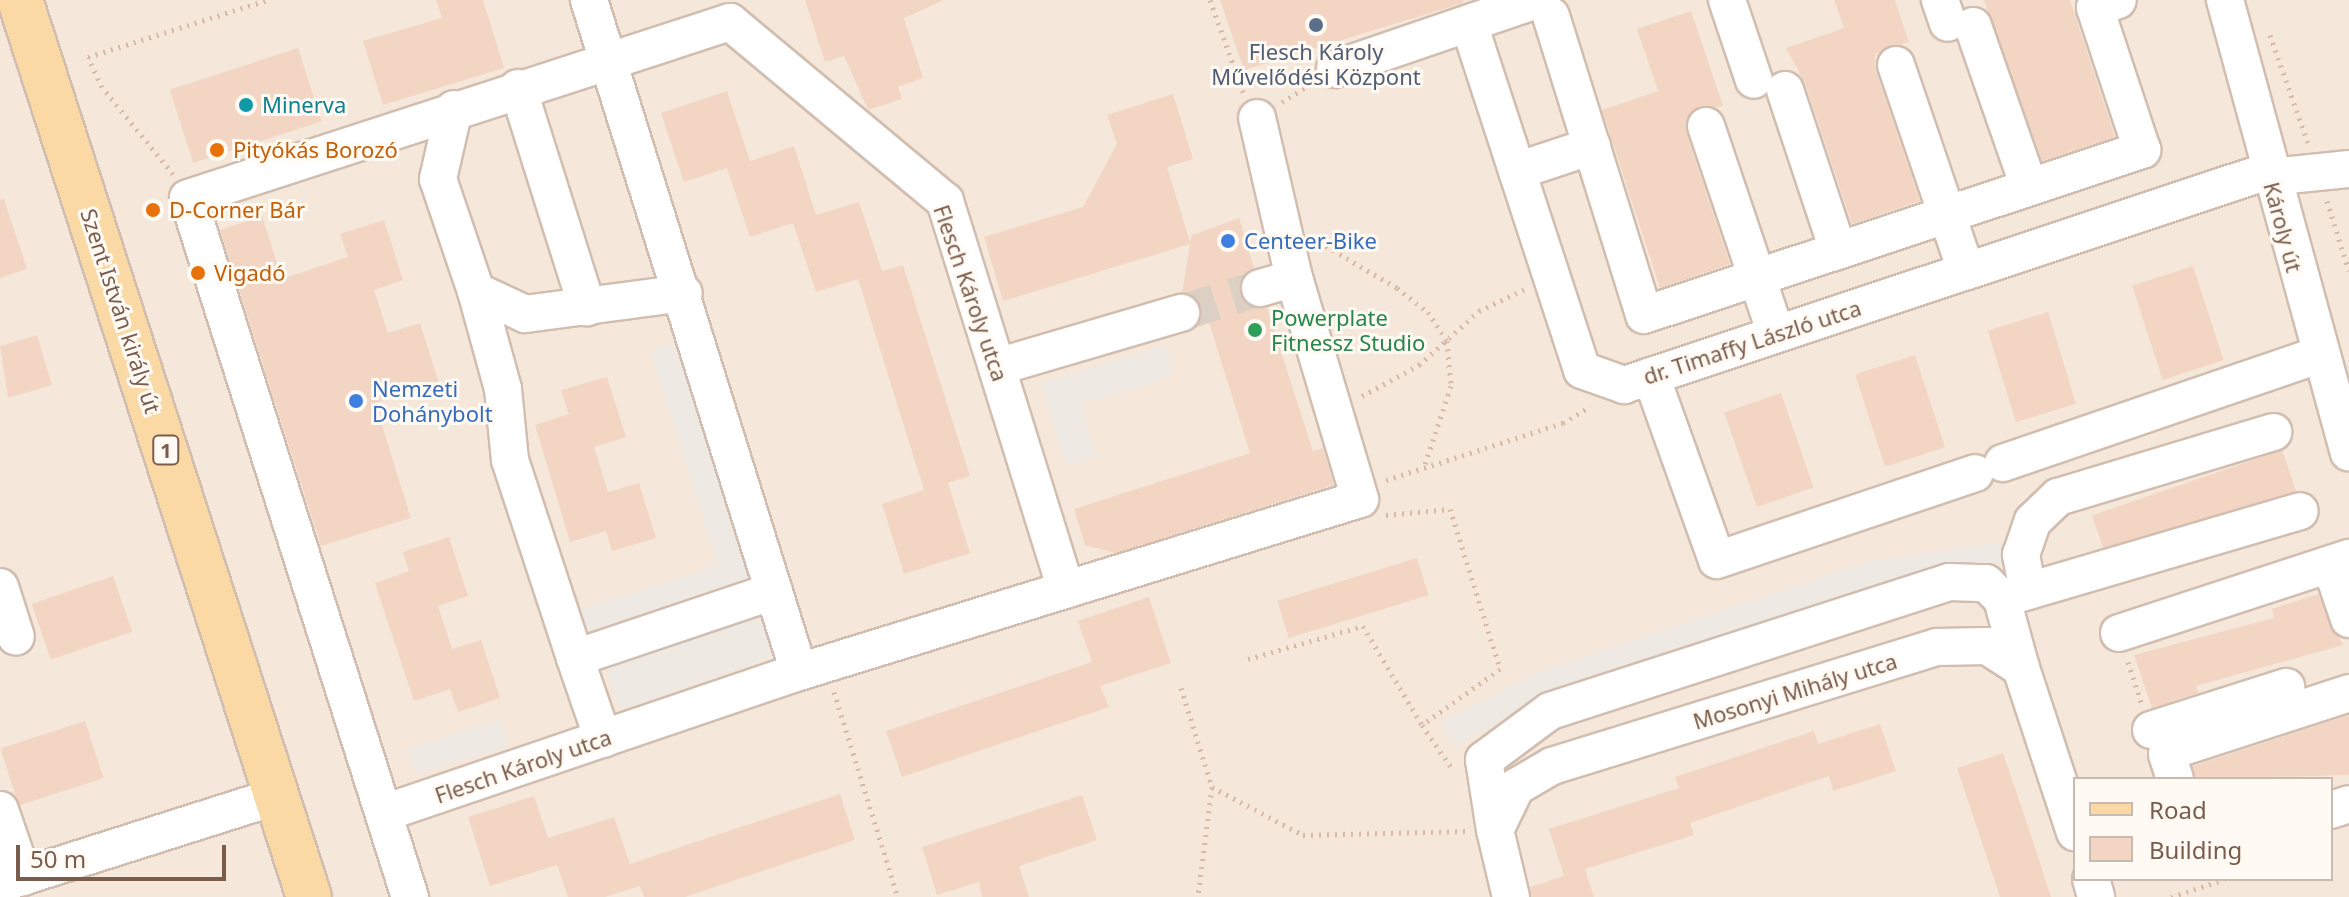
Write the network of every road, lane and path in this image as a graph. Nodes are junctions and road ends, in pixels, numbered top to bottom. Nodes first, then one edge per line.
1 (268, 0) edge
2 (589, 0) edge
3 (1210, 0) edge
4 (1727, 0) edge
5 (2118, 0) edge
6 (2225, 0) edge
7 (19, 4) edge
8 (1544, 8) edge
9 (1954, 16) edge
10 (1469, 24) junction
11 (2268, 28) dead end
12 (606, 60) junction
13 (1896, 65) dead end
14 (1335, 69) joint
15 (518, 88) junction
16 (454, 109) junction
17 (1257, 118) junction
18 (1706, 126) dead end
19 (1592, 146) junction
20 (2142, 150) junction
21 (2333, 169) edge
22 (1517, 171) junction
23 (2269, 174) junction
24 (2029, 187) junction
25 (188, 198) junction
26 (2160, 207) junction
27 (1947, 215) junction
28 (1305, 232) dead end
29 (1838, 250) junction
30 (1966, 271) junction
31 (2349, 271) edge
32 (1756, 277) junction
33 (1552, 279) junction
34 (476, 291) junction
35 (684, 293) junction
36 (587, 307) junction
37 (1181, 313) tunnel mouth
38 (1776, 334) junction
39 (1447, 341) junction
40 (2319, 355) junction
41 (997, 367) junction
42 (1638, 380) junction
43 (1330, 404) junction
44 (2273, 432) dead end
45 (2349, 452) edge
46 (1424, 467) junction
47 (1360, 499) junction
48 (2300, 511) dead end
49 (2340, 562) edge
50 (0, 587) edge
51 (1066, 590) junction
52 (774, 591) junction
53 (2015, 595) junction
54 (2349, 619) edge
55 (2119, 633) dead end
56 (16, 637) dead end
57 (575, 658) junction
58 (1248, 659) dead end
59 (813, 668) junction
60 (2021, 668) junction
61 (2349, 668) edge
62 (1181, 688) dead end
63 (2349, 693) edge
64 (1422, 725) junction
65 (2151, 730) dead end
66 (603, 739) junction
67 (2174, 777) edge
68 (1458, 778) dead end
69 (1212, 787) junction
70 (278, 796) junction
71 (0, 810) edge
72 (384, 813) junction
73 (2073, 826) edge
74 (1495, 830) junction
75 (11, 880) edge
76 (2219, 881) edge
77 (309, 897) edge
78 (410, 897) edge
79 (898, 897) edge
80 (1198, 897) edge
81 (1511, 897) edge
82 (2171, 897) edge

1 - 25 path
2 - 12 street
3 - 17 path
4 - 29 street
5 - 20 street
6 - 23 street, Károly út
7 - 70 main road, Szent István király út / 1
8 - 10 street
8 - 19 street
9 - 24 street
10 - 14 street
10 - 22 street, dr. Timaffy László utca
11 - 21 path
12 - 15 street
12 - 35 street
12 - 41 street, Flesch Károly utca
13 - 27 street
14 - 17 path
15 - 16 street
15 - 36 street
16 - 25 street
16 - 34 street
17 - 43 street
18 - 32 street
19 - 22 street
19 - 32 street
20 - 24 street
20 - 26 street
21 - 23 street, dr. Timaffy László utca
21 - 31 path
22 - 33 street, dr. Timaffy László utca
23 - 26 street, dr. Timaffy László utca
23 - 40 street, Károly út
24 - 27 street
25 - 72 street
26 - 30 street, dr. Timaffy László utca
27 - 29 street
27 - 30 street
28 - 39 path
29 - 32 street
30 - 38 street, dr. Timaffy László utca
32 - 38 street
33 - 39 path
33 - 42 street, dr. Timaffy László utca
34 - 36 street
34 - 57 street
35 - 36 street
35 - 52 street
37 - 41 street
38 - 42 street, dr. Timaffy László utca
39 - 43 path
39 - 46 path
40 - 42 street
40 - 45 street, Károly út
41 - 51 street, Flesch Károly utca
42 - 46 path
43 - 47 street
44 - 53 street
46 - 47 path
47 - 51 street, Flesch Károly utca
47 - 64 path
48 - 53 street
49 - 54 street
49 - 55 street
50 - 56 street
51 - 59 street, Flesch Károly utca
52 - 57 street
52 - 59 street
53 - 60 street
53 - 74 street
57 - 66 street
58 - 64 path
59 - 66 street, Flesch Károly utca
59 - 79 path
60 - 73 street
60 - 74 street, Mosonyi Mihály utca
61 - 65 street
62 - 69 path
63 - 67 street
64 - 68 path
66 - 72 street, Flesch Károly utca
69 - 74 path
69 - 80 path
70 - 75 street
70 - 77 main road, Szent István király út / 1
71 - 75 street
72 - 78 street
74 - 81 street
76 - 82 path

